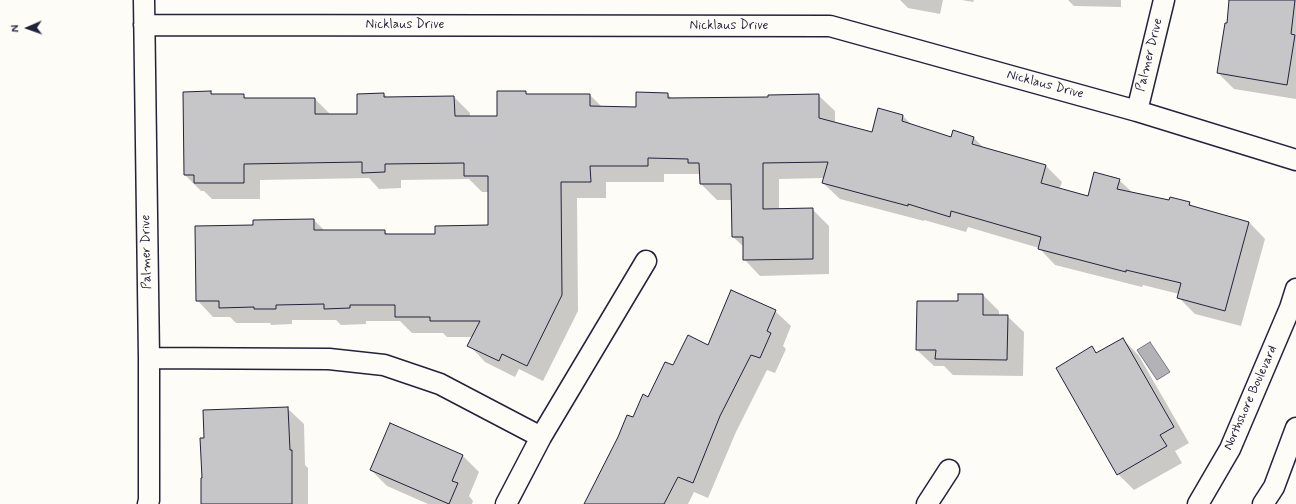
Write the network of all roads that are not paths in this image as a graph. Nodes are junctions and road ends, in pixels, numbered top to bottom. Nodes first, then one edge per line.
1 (144, 0) edge
2 (1164, 0) edge
3 (144, 25) junction
4 (1137, 111) junction
5 (1296, 160) edge
6 (646, 261) dead end
7 (1296, 289) edge
8 (149, 358) junction
9 (1296, 428) edge
10 (541, 437) junction
11 (949, 470) dead end
12 (148, 504) edge
13 (506, 504) edge
14 (927, 504) edge
15 (1198, 504) edge
16 (1264, 504) edge

1 - 3 street, Palmer Drive
2 - 4 street, Palmer Drive
3 - 4 street, Nicklaus Drive
3 - 8 street, Palmer Drive
4 - 5 street, Nicklaus Drive
6 - 10 street
7 - 15 street, Northshore Boulevard
8 - 10 street
8 - 12 street, Palmer Drive
9 - 16 street
10 - 13 street
11 - 14 street

